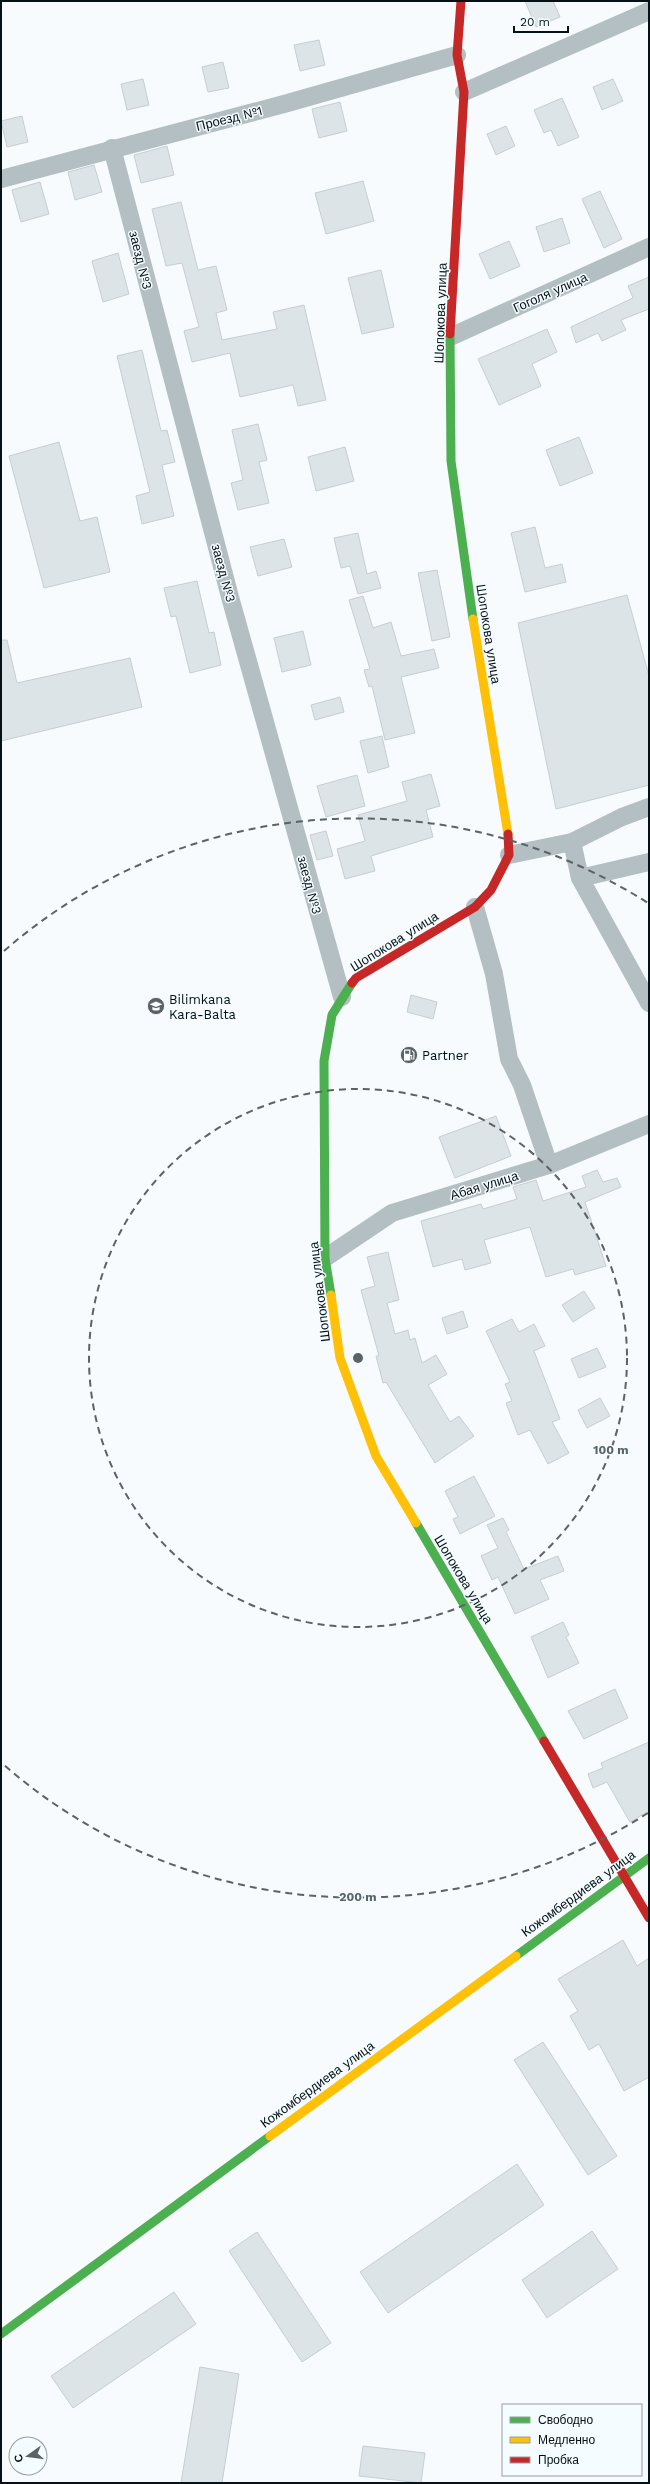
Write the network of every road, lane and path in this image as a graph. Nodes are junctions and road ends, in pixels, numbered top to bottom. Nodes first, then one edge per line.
1 (461, 1) edge
2 (649, 12) edge
3 (457, 55) junction
4 (464, 92) junction
5 (112, 148) junction
6 (1, 179) edge
7 (649, 247) edge
8 (450, 337) junction
9 (649, 808) edge
10 (572, 842) junction
11 (509, 855) junction
12 (649, 862) edge
13 (580, 878) junction
14 (475, 907) junction
15 (342, 996) junction
16 (649, 1003) edge
17 (649, 1124) edge
18 (549, 1165) junction
19 (325, 1258) junction
20 (649, 1858) edge
21 (624, 1874) junction
22 (649, 1918) edge
23 (1, 2334) edge

1 - 3 street, Шопокова улица
2 - 4 street
3 - 4 street, Шопокова улица
3 - 5 street, Проезд №1
4 - 8 street, Шопокова улица
5 - 6 street, Проезд №1
5 - 15 street, заезд №3
7 - 8 street, Гоголя улица
8 - 11 street, Шопокова улица
9 - 10 street
10 - 11 street
10 - 13 street
11 - 14 street, Шопокова улица
12 - 13 street
13 - 16 street
14 - 15 street, Шопокова улица
14 - 18 street
15 - 19 street, Шопокова улица
17 - 18 street, Абая улица
18 - 19 street, Абая улица
19 - 21 street, Шопокова улица
20 - 21 street, Кожомбердиева улица
21 - 22 street, Шопокова улица
21 - 23 street, Кожомбердиева улица

